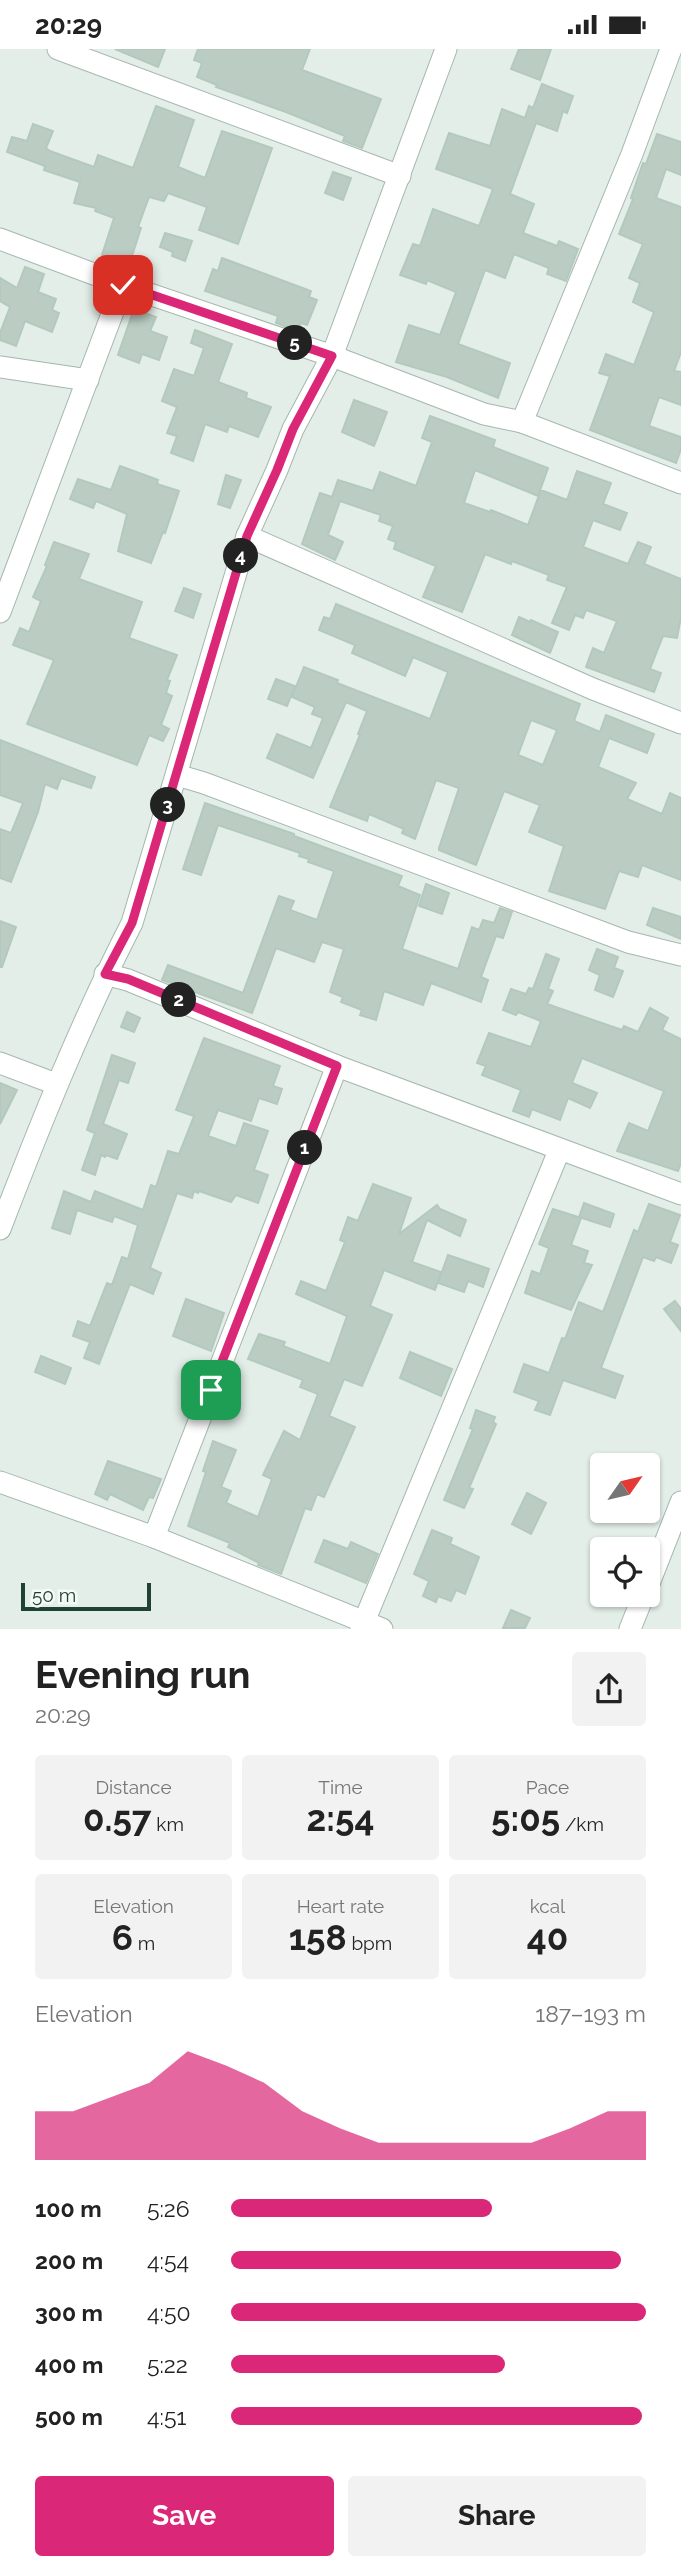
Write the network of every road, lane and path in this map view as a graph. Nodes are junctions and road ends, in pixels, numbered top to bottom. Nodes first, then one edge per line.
1 (58, 49) edge
2 (446, 49) edge
3 (671, 49) edge
4 (400, 176) junction
5 (0, 239) edge
6 (123, 285) junction
7 (332, 356) junction
8 (0, 367) edge
9 (88, 380) junction
10 (522, 422) junction
11 (681, 483) edge
12 (247, 536) junction
13 (0, 612) edge
14 (681, 723) edge
15 (177, 775) junction
16 (681, 955) edge
17 (105, 974) junction
18 (0, 1063) edge
19 (337, 1066) junction
20 (56, 1084) junction
21 (559, 1151) junction
22 (681, 1194) edge
23 (0, 1229) edge
24 (0, 1482) edge
25 (681, 1502) edge
26 (154, 1537) junction
27 (660, 1555) edge
28 (639, 1607) edge
29 (369, 1626) edge
30 (630, 1629) edge

1 - 4 street
2 - 4 street
3 - 10 street
4 - 7 street
5 - 6 street
6 - 7 street
6 - 9 street
7 - 10 street
7 - 12 street
8 - 9 street
9 - 13 street
10 - 11 street
12 - 14 street
12 - 15 street
15 - 16 street
15 - 17 street
17 - 19 street
17 - 20 street
18 - 20 street
19 - 21 street
19 - 26 street
20 - 23 street
21 - 22 street
21 - 29 street
24 - 26 street
25 - 27 street
26 - 29 street
28 - 30 street

